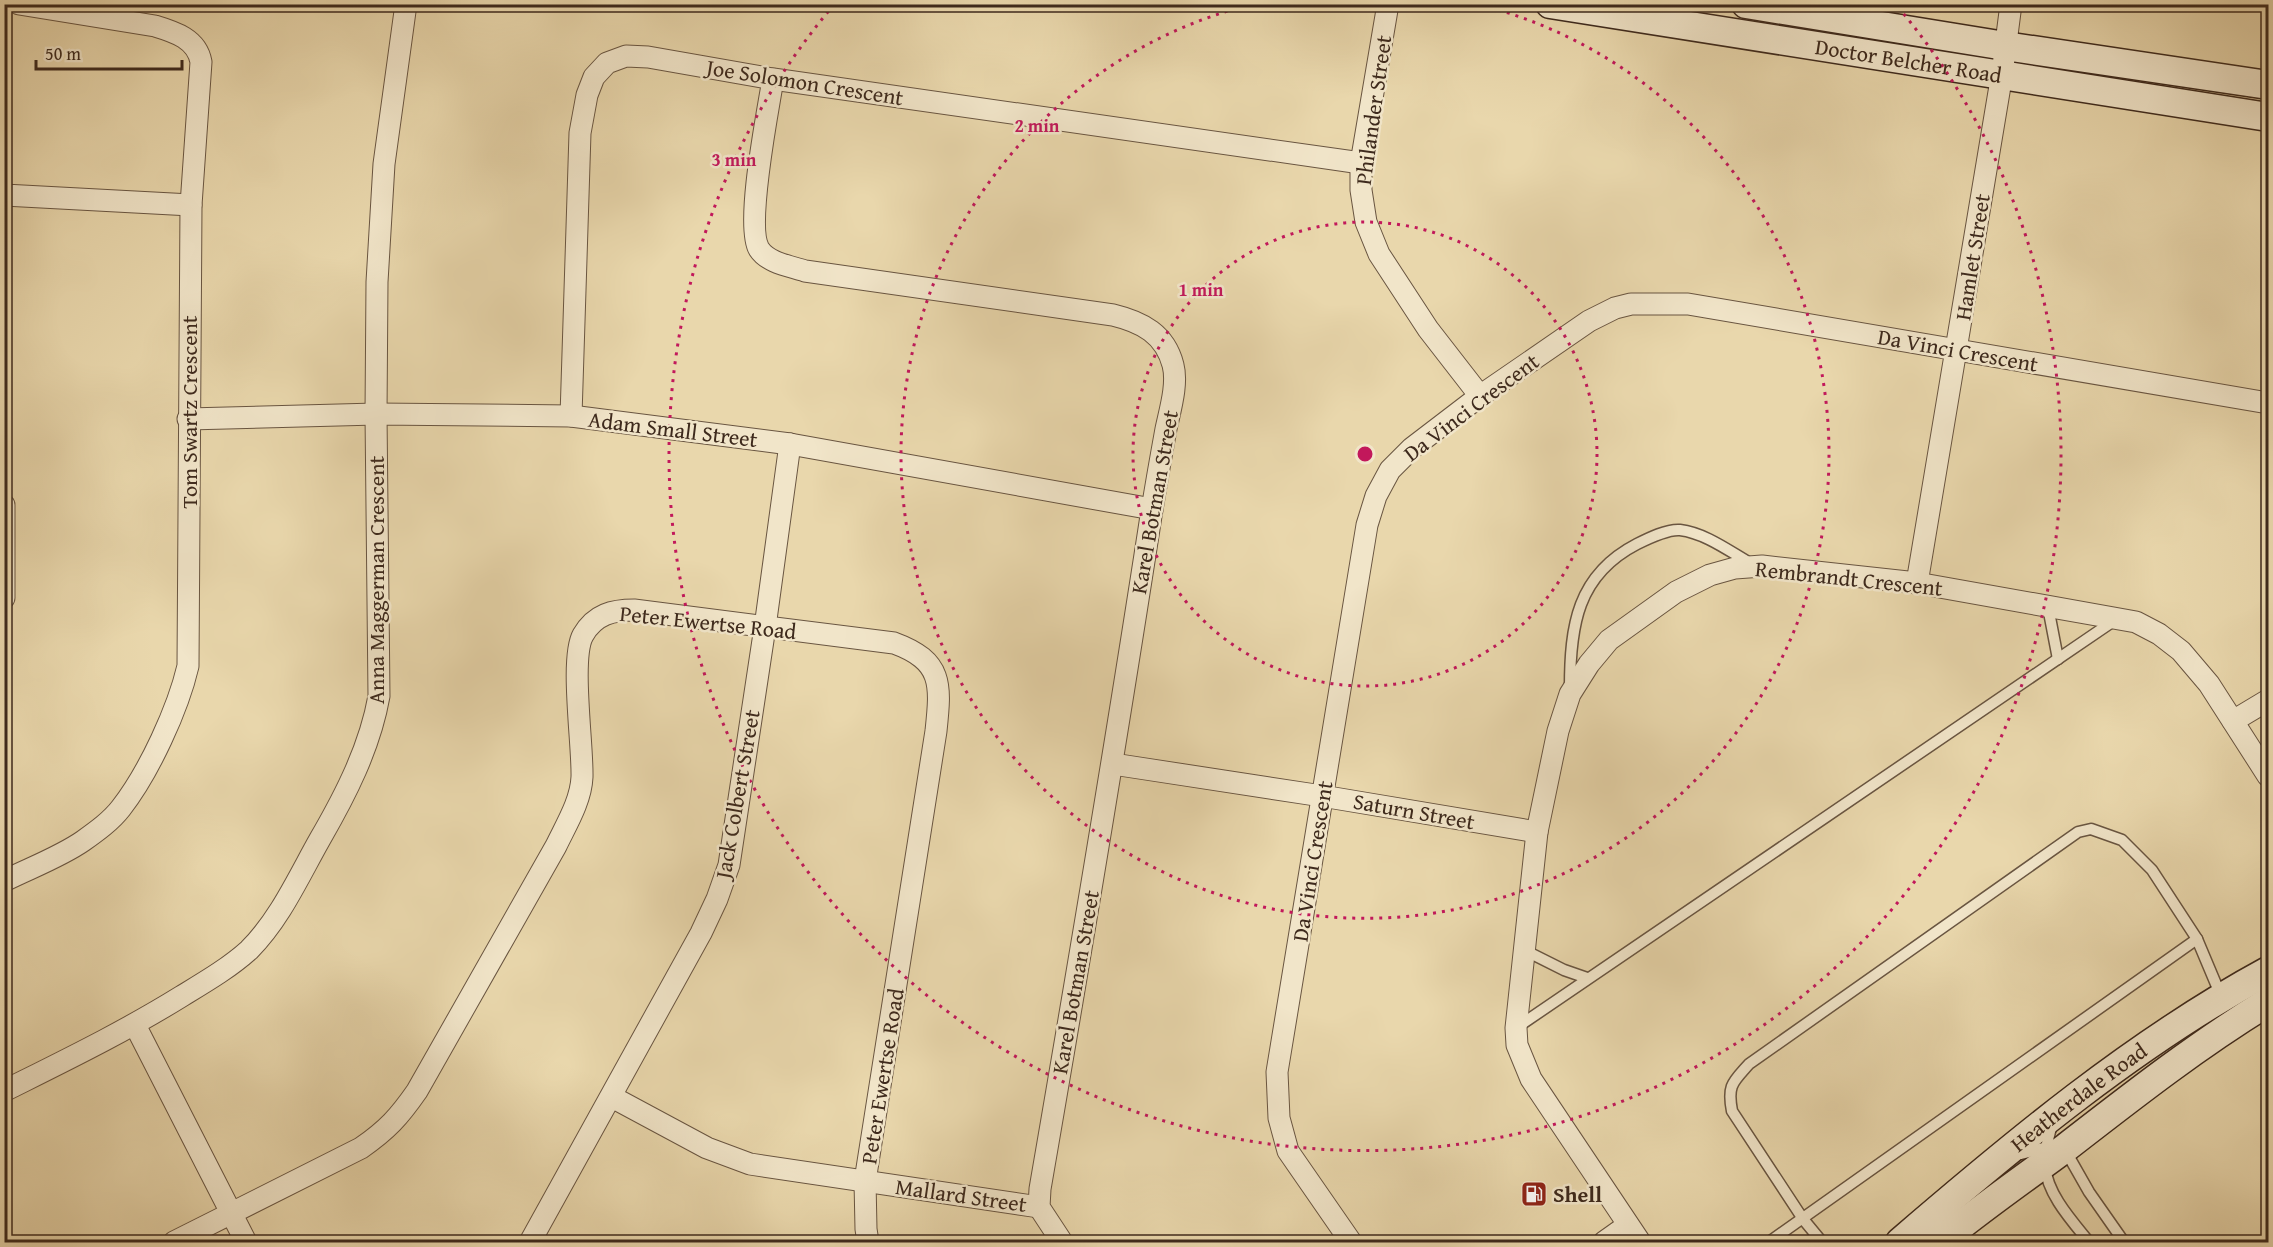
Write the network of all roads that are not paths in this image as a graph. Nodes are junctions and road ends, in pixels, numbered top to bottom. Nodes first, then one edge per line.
1 (19, 4) edge
2 (406, 4) edge
3 (1388, 4) edge
4 (1550, 4) edge
5 (1746, 4) edge
6 (2011, 4) edge
7 (2003, 60) junction
8 (773, 79) junction
9 (2268, 85) edge
10 (2268, 117) edge
11 (1361, 163) junction
12 (4, 195) edge
13 (191, 205) junction
14 (1957, 350) junction
15 (1480, 396) junction
16 (2268, 403) edge
17 (376, 414) junction
18 (571, 416) junction
19 (188, 419) junction
20 (790, 444) junction
21 (4, 505) edge
22 (1152, 509) junction
23 (1755, 566) junction
24 (1917, 583) junction
25 (4, 598) edge
26 (2048, 607) junction
27 (2117, 618) junction
28 (765, 627) junction
29 (2058, 659) junction
30 (1570, 694) junction
31 (2268, 700) edge
32 (2233, 721) junction
33 (1113, 764) junction
34 (2268, 776) edge
35 (1322, 796) junction
36 (1537, 832) junction
37 (4, 881) edge
38 (2197, 939) junction
39 (1524, 950) junction
40 (2268, 971) edge
41 (1587, 978) junction
42 (2268, 982) edge
43 (2268, 1002) edge
44 (2226, 1007) junction
45 (135, 1025) junction
46 (1516, 1028) junction
47 (4, 1091) edge
48 (612, 1097) junction
49 (2053, 1117) junction
50 (2052, 1153) junction
51 (866, 1181) junction
52 (1962, 1189) junction
53 (1039, 1207) junction
54 (231, 1214) junction
55 (1803, 1219) junction
56 (1634, 1234) edge
57 (174, 1242) edge
58 (246, 1242) edge
59 (530, 1242) edge
60 (868, 1242) edge
61 (1062, 1242) edge
62 (1351, 1242) edge
63 (1604, 1242) edge
64 (1769, 1242) edge
65 (1822, 1242) edge
66 (1900, 1242) edge
67 (1940, 1242) edge
68 (2089, 1242) edge
69 (2124, 1242) edge

1 - 13 street, Tom Swartz Crescent
2 - 17 street, Anna Maggerman Crescent
3 - 11 street, Philander Street
4 - 7 main road, Doctor Belcher Road
5 - 7 main road, Doctor Belcher Road
6 - 7 street, Hamlet Street
7 - 9 main road, Doctor Belcher Road
7 - 10 main road, Doctor Belcher Road
7 - 14 street, Hamlet Street
8 - 11 street, Joe Solomon Crescent
8 - 18 street, Joe Solomon Crescent
8 - 22 street, Karel Botman Street
11 - 15 street, Philander Street
12 - 13 street
13 - 19 street, Tom Swartz Crescent
14 - 15 street, Da Vinci Crescent
14 - 16 street, Da Vinci Crescent
14 - 24 street, Hamlet Street
15 - 35 street, Da Vinci Crescent
17 - 18 street, Adam Small Street
17 - 19 street, Adam Small Street
17 - 45 street, Anna Maggerman Crescent
18 - 20 street, Adam Small Street
19 - 37 street, Tom Swartz Crescent
20 - 22 street, Adam Small Street
20 - 28 street, Jack Colbert Street
21 - 25 street
22 - 33 street, Karel Botman Street
23 - 24 street, Rembrandt Crescent
23 - 30 street, Rembrandt Crescent
23 - 30 lane
24 - 26 street, Rembrandt Crescent
26 - 27 street, Rembrandt Crescent
26 - 29 lane
27 - 29 lane
27 - 32 street, Rembrandt Crescent
28 - 48 street, Jack Colbert Street
28 - 51 street, Peter Ewertse Road
28 - 54 street, Peter Ewertse Road
29 - 41 lane
30 - 36 street, Rembrandt Crescent
31 - 32 street
32 - 34 street, Rembrandt Crescent
33 - 35 street, Saturn Street
33 - 53 street, Karel Botman Street
35 - 36 street, Saturn Street
35 - 62 street, Da Vinci Crescent
36 - 39 street, Rembrandt Crescent
38 - 44 lane
38 - 55 lane
38 - 55 lane
39 - 41 lane
39 - 46 street, Rembrandt Crescent
40 - 44 main road, Heatherdale Road
41 - 46 lane
42 - 44 main road
43 - 44 main road, Heatherdale Road
44 - 49 main road, Heatherdale Road
44 - 50 main road, Heatherdale Road
45 - 47 street, Anna Maggerman Crescent
45 - 54 street
46 - 56 street, Rembrandt Crescent
48 - 51 street, Mallard Street
48 - 59 street, Jack Colbert Street
49 - 50 lane
49 - 52 main road, Heatherdale Road
50 - 52 lane
50 - 67 main road, Heatherdale Road
50 - 68 lane
50 - 69 lane
51 - 53 street, Mallard Street
51 - 60 street, Peter Ewertse Road
52 - 66 main road, Heatherdale Road
53 - 61 street
54 - 57 street, Peter Ewertse Road
54 - 58 street
55 - 64 lane
55 - 65 lane
56 - 63 street

